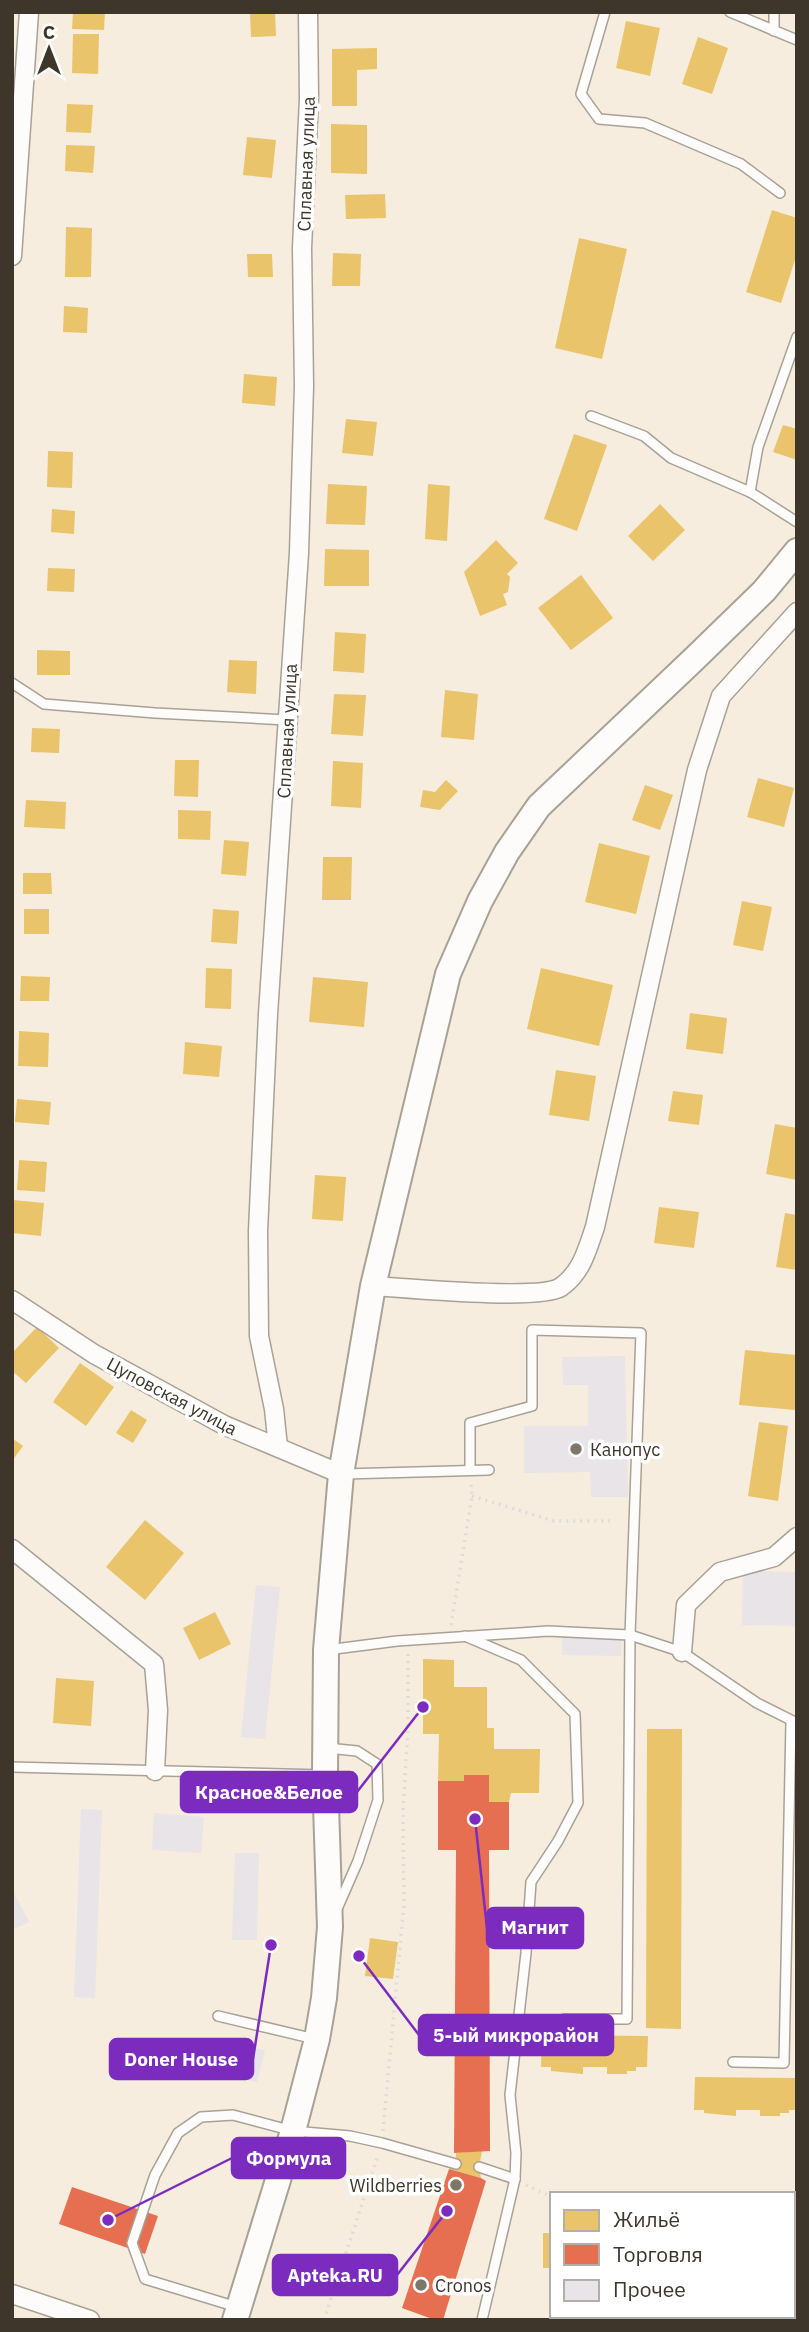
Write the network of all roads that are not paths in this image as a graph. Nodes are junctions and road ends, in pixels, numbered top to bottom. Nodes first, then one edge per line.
1 (29, 12) edge
2 (308, 12) edge
3 (605, 12) edge
4 (730, 12) edge
5 (774, 12) edge
6 (774, 31) junction
7 (797, 40) edge
8 (780, 193) dead end
9 (12, 256) edge
10 (797, 337) edge
11 (591, 415) dead end
12 (750, 492) junction
13 (797, 522) edge
14 (795, 559) edge
15 (797, 612) edge
16 (12, 683) edge
17 (287, 720) junction
18 (373, 1286) junction
19 (12, 1300) edge
20 (278, 1447) junction
21 (470, 1470) junction
22 (489, 1470) dead end
23 (341, 1474) junction
24 (797, 1537) edge
25 (12, 1549) edge
26 (630, 1635) junction
27 (465, 1636) junction
28 (326, 1650) junction
29 (682, 1652) junction
30 (794, 1723) edge
31 (326, 1748) junction
32 (12, 1767) edge
33 (155, 1771) junction
34 (325, 1775) junction
35 (330, 1927) junction
36 (218, 2016) dead end
37 (564, 2019) dead end
38 (317, 2039) junction
39 (733, 2062) dead end
40 (293, 2131) junction
41 (456, 2164) dead end
42 (479, 2167) dead end
43 (515, 2179) junction
44 (12, 2294) edge
45 (237, 2314) edge
46 (90, 2320) edge
47 (482, 2320) edge

1 - 9 street
2 - 17 street, Сплавная улица
3 - 8 lane
4 - 6 lane
5 - 6 lane
6 - 7 lane
10 - 12 lane
11 - 12 lane
12 - 13 lane
14 - 18 main road
15 - 18 street
16 - 17 lane
17 - 20 street, Сплавная улица
18 - 23 main road
19 - 20 street, Цуповская улица
20 - 23 street, Цуповская улица
21 - 22 lane
21 - 23 lane
21 - 26 lane
23 - 28 main road
24 - 29 street
25 - 33 street
26 - 27 lane
26 - 29 lane
26 - 37 lane
27 - 28 lane
27 - 43 lane
28 - 31 main road
29 - 30 lane
30 - 39 lane
31 - 34 main road
31 - 35 lane
32 - 33 lane
33 - 34 lane
34 - 35 main road
35 - 38 main road
36 - 38 lane
38 - 40 main road
40 - 41 lane
40 - 45 main road
40 - 45 lane
42 - 43 lane
43 - 47 lane
44 - 46 street

